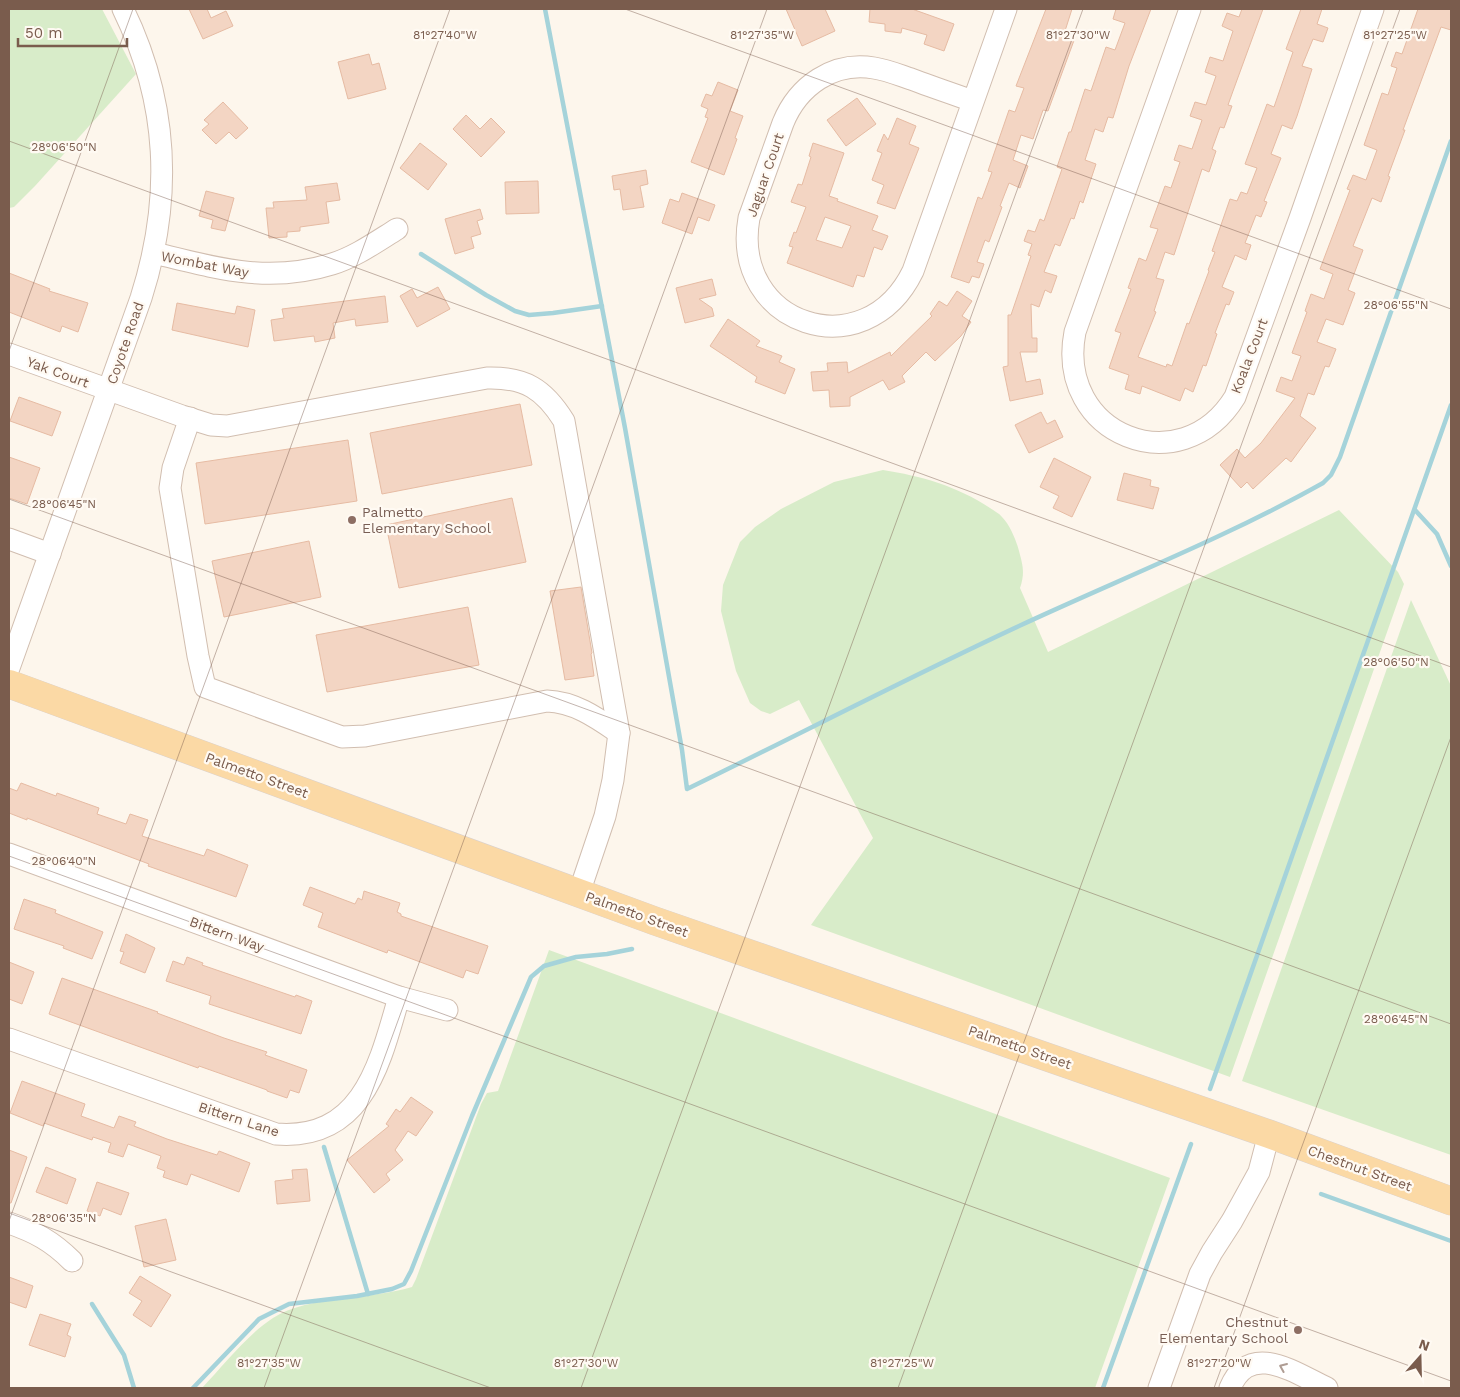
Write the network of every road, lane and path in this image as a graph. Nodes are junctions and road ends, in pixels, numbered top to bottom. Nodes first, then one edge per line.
1 (123, 9) edge
2 (1006, 9) edge
3 (1190, 9) edge
4 (1373, 9) edge
5 (973, 102) junction
6 (397, 230) dead end
7 (154, 253) junction
8 (9, 354) edge
9 (108, 390) junction
10 (190, 418) junction
11 (9, 539) edge
12 (50, 554) junction
13 (9, 668) edge
14 (9, 684) edge
15 (619, 733) junction
16 (9, 854) edge
17 (579, 893) junction
18 (399, 997) junction
19 (447, 1010) dead end
20 (9, 1039) edge
21 (1269, 1134) junction
22 (1451, 1201) edge
23 (9, 1223) edge
24 (72, 1261) dead end
25 (1159, 1388) edge
26 (1230, 1388) edge
27 (1327, 1388) edge

1 - 7 street, Coyote Road
2 - 5 street, Jaguar Court
3 - 4 street, Koala Court
5 - 5 street, Jaguar Court
6 - 7 street, Wombat Way
7 - 9 street, Coyote Road
8 - 9 street, Yak Court
9 - 10 street, Yak Court
9 - 12 street, Coyote Road
10 - 15 street
10 - 15 street, Yak Court
11 - 12 street
12 - 13 street, Coyote Road
14 - 17 main road, Palmetto Street
15 - 17 street, Yak Court
16 - 18 street, Bittern Way
17 - 21 main road, Palmetto Street
18 - 19 street, Bittern Way
18 - 20 street, Bittern Lane
21 - 22 main road, Chestnut Street
21 - 25 street
23 - 24 street
27 -> 26 street

